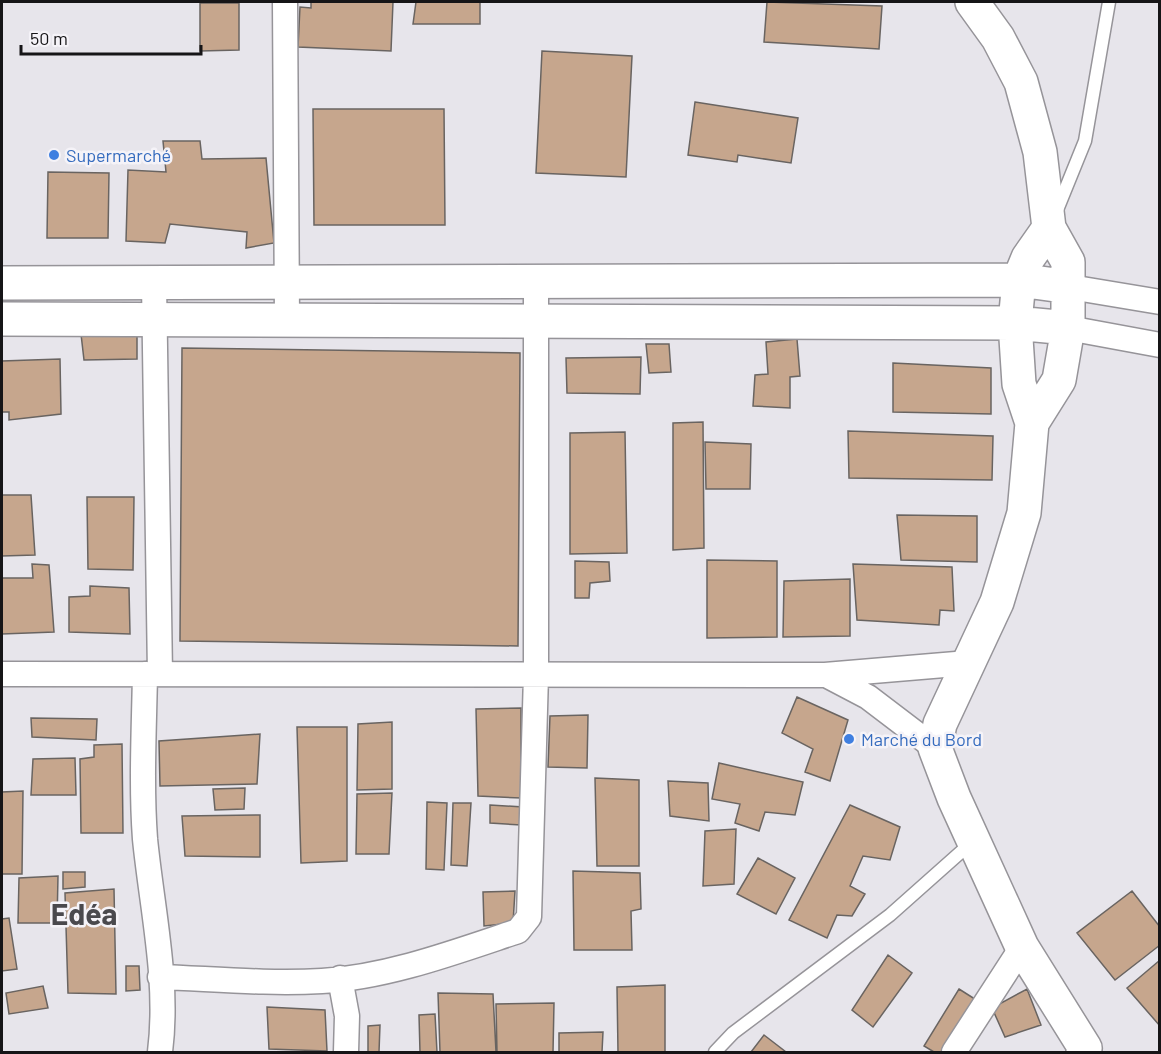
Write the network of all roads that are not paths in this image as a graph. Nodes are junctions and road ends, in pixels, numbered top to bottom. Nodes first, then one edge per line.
1 (285, 2) edge
2 (972, 2) edge
3 (1109, 2) edge
4 (1049, 228) junction
5 (790, 280) junction
6 (1018, 280) junction
7 (154, 282) junction
8 (536, 282) junction
9 (2, 283) edge
10 (287, 284) junction
11 (1070, 287) junction
12 (1160, 302) edge
13 (2, 319) edge
14 (155, 319) junction
15 (287, 319) junction
16 (536, 321) junction
17 (790, 322) junction
18 (1015, 323) junction
19 (1068, 328) junction
20 (1160, 345) edge
21 (1032, 423) junction
22 (968, 663) junction
23 (2, 674) edge
24 (152, 674) junction
25 (536, 675) junction
26 (825, 675) junction
27 (935, 748) junction
28 (975, 840) junction
29 (1022, 947) junction
30 (160, 976) junction
31 (340, 978) junction
32 (1086, 1051) edge
33 (160, 1053) edge
34 (346, 1053) edge
35 (715, 1053) edge
36 (954, 1053) edge

1 - 10 street
2 - 4 street
3 - 4 lane
4 - 6 street
4 - 11 street
5 - 6 street
5 - 8 street
5 - 17 street
6 - 11 street
6 - 18 street
7 - 9 street
7 - 10 street
7 - 14 street
8 - 10 street
8 - 16 street
10 - 15 street
11 - 12 street
11 - 19 street
13 - 14 street
14 - 15 street
14 - 24 street
15 - 16 street
16 - 17 street
16 - 25 street
17 - 18 street
18 - 19 street
18 - 21 street
19 - 20 street
19 - 21 street
21 - 22 street
22 - 26 street
22 - 27 street
23 - 24 street
24 - 25 street
24 - 30 street
25 - 26 street
25 - 31 street
26 - 27 street
27 - 28 street
28 - 29 street
28 - 35 lane
29 - 32 street
29 - 36 street
30 - 31 street
30 - 33 street
31 - 34 street

